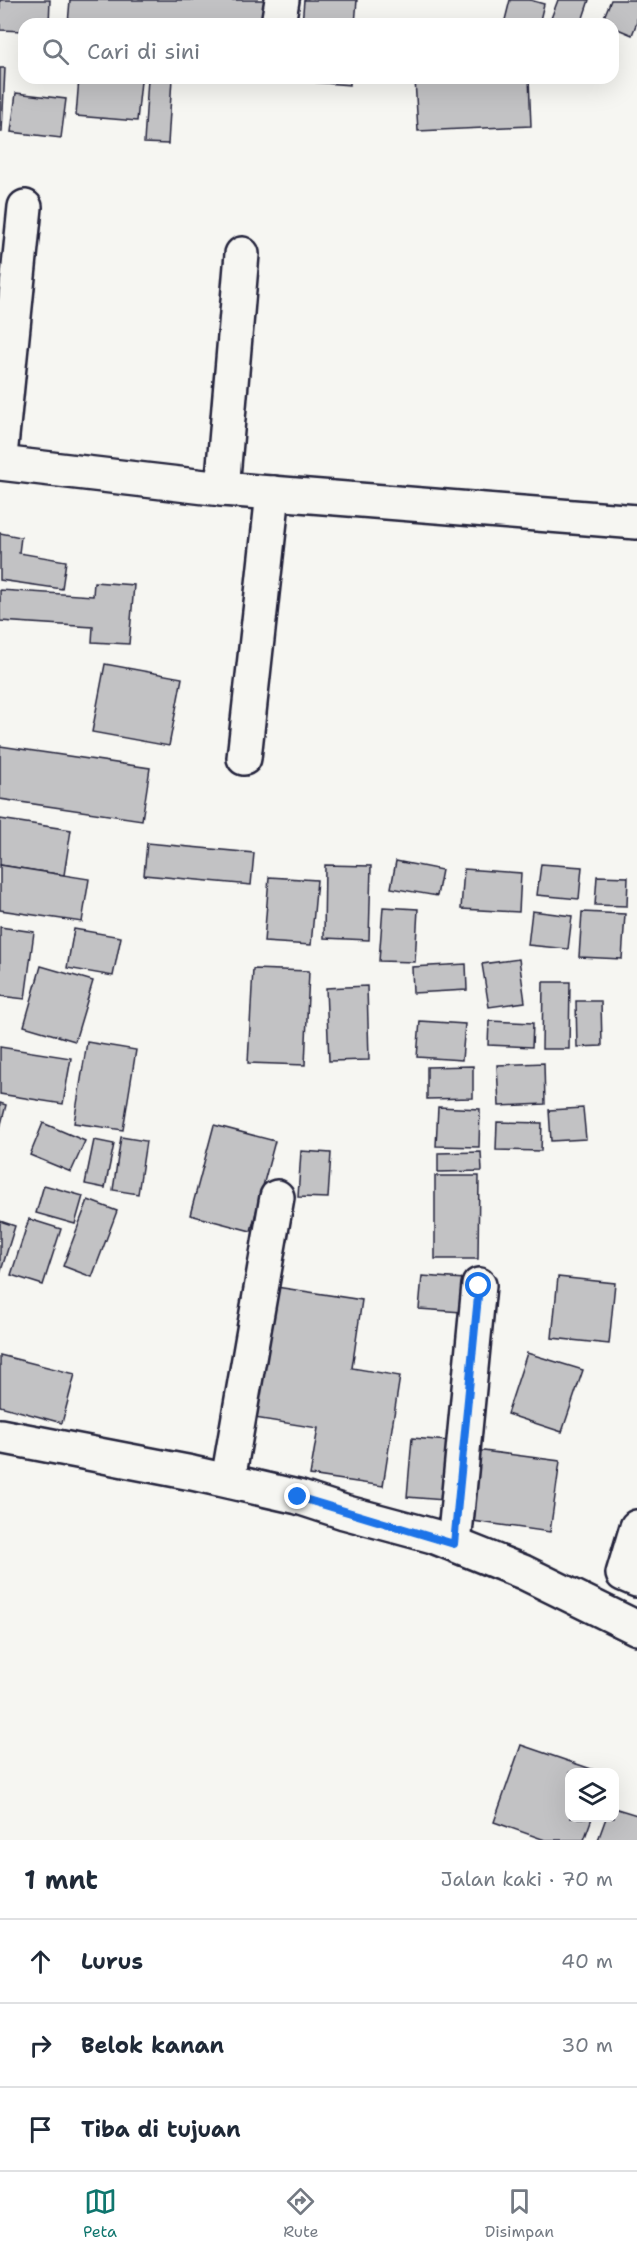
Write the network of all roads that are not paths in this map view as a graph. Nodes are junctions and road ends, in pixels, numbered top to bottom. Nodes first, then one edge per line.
1 (282, 0) edge
2 (279, 18) edge
3 (25, 207) dead end
4 (242, 254) dead end
5 (0, 456) edge
6 (0, 463) edge
7 (222, 489) junction
8 (273, 493) junction
9 (637, 522) edge
10 (244, 758) dead end
11 (277, 1197) dead end
12 (479, 1286) dead end
13 (0, 1436) edge
14 (228, 1480) junction
15 (637, 1527) edge
16 (454, 1544) junction
17 (637, 1580) edge
18 (637, 1628) edge

1 - 2 street
3 - 5 street
4 - 7 street
6 - 7 street
7 - 8 street
8 - 9 street
8 - 10 street
11 - 14 street
12 - 16 street
13 - 14 street
14 - 16 street
15 - 17 street
16 - 18 street

